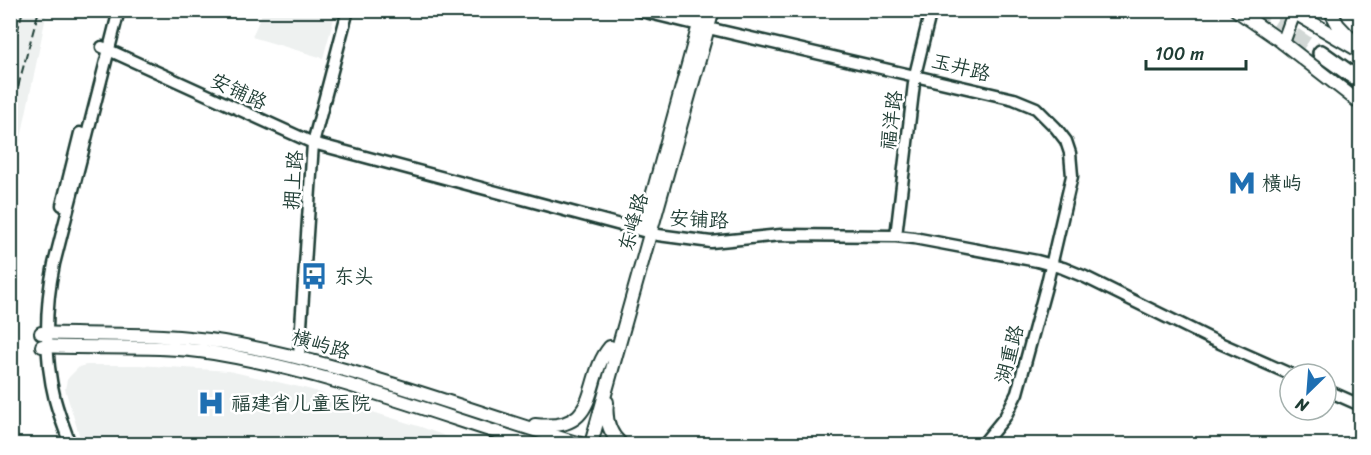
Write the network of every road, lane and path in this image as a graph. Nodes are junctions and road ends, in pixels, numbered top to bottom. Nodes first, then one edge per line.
1 (111, 10) edge
2 (119, 10) edge
3 (348, 10) edge
4 (637, 10) edge
5 (703, 10) edge
6 (713, 10) edge
7 (931, 10) edge
8 (1236, 10) edge
9 (1330, 10) edge
10 (1292, 11) edge
11 (704, 27) junction
12 (1280, 41) junction
13 (106, 49) junction
14 (1360, 50) edge
15 (1360, 70) edge
16 (915, 75) junction
17 (1360, 81) edge
18 (1360, 103) edge
19 (313, 143) junction
20 (646, 232) junction
21 (896, 236) junction
22 (1051, 265) junction
23 (44, 333) junction
24 (45, 347) junction
25 (610, 347) junction
26 (299, 357) junction
27 (1278, 369) edge
28 (611, 373) junction
29 (1338, 395) edge
30 (1360, 405) edge
31 (510, 423) junction
32 (476, 426) junction
33 (63, 444) edge
34 (70, 444) edge
35 (512, 444) edge
36 (533, 444) edge
37 (582, 444) edge
38 (591, 444) edge
39 (621, 444) edge
40 (983, 444) edge

1 - 13 street
2 - 13 street
3 - 19 street, 拥上路
4 - 11 street, 玉井路
5 - 11 main road, 东峰路
6 - 11 main road, 东峰路
7 - 16 street, 福洋路
8 - 12 main road
9 - 14 main road
10 - 12 main road
10 - 14 main road
11 - 16 street, 玉井路
11 - 20 main road, 东峰路
12 - 18 main road
13 - 19 street, 安铺路
13 - 23 street
15 - 17 highway
16 - 21 street, 福洋路
16 - 22 street, 玉井路
19 - 20 street, 安铺路
19 - 26 street, 拥上路
20 - 21 street, 安铺路
20 - 25 main road, 东峰路
20 - 28 main road, 东峰路
21 - 22 street, 安铺路
22 - 27 street, 安铺路
22 - 40 street, 湖重路
23 - 24 street
23 - 26 main road, 横屿路
24 - 32 main road, 横屿路
24 - 33 street
24 - 34 street
25 - 31 main road
25 - 37 main road, 东峰路
26 - 31 main road, 横屿路
28 - 38 main road, 东峰路
28 - 39 main road
29 - 30 street
31 - 37 main road, 横屿路
32 - 35 main road
32 - 36 main road, 横屿路

